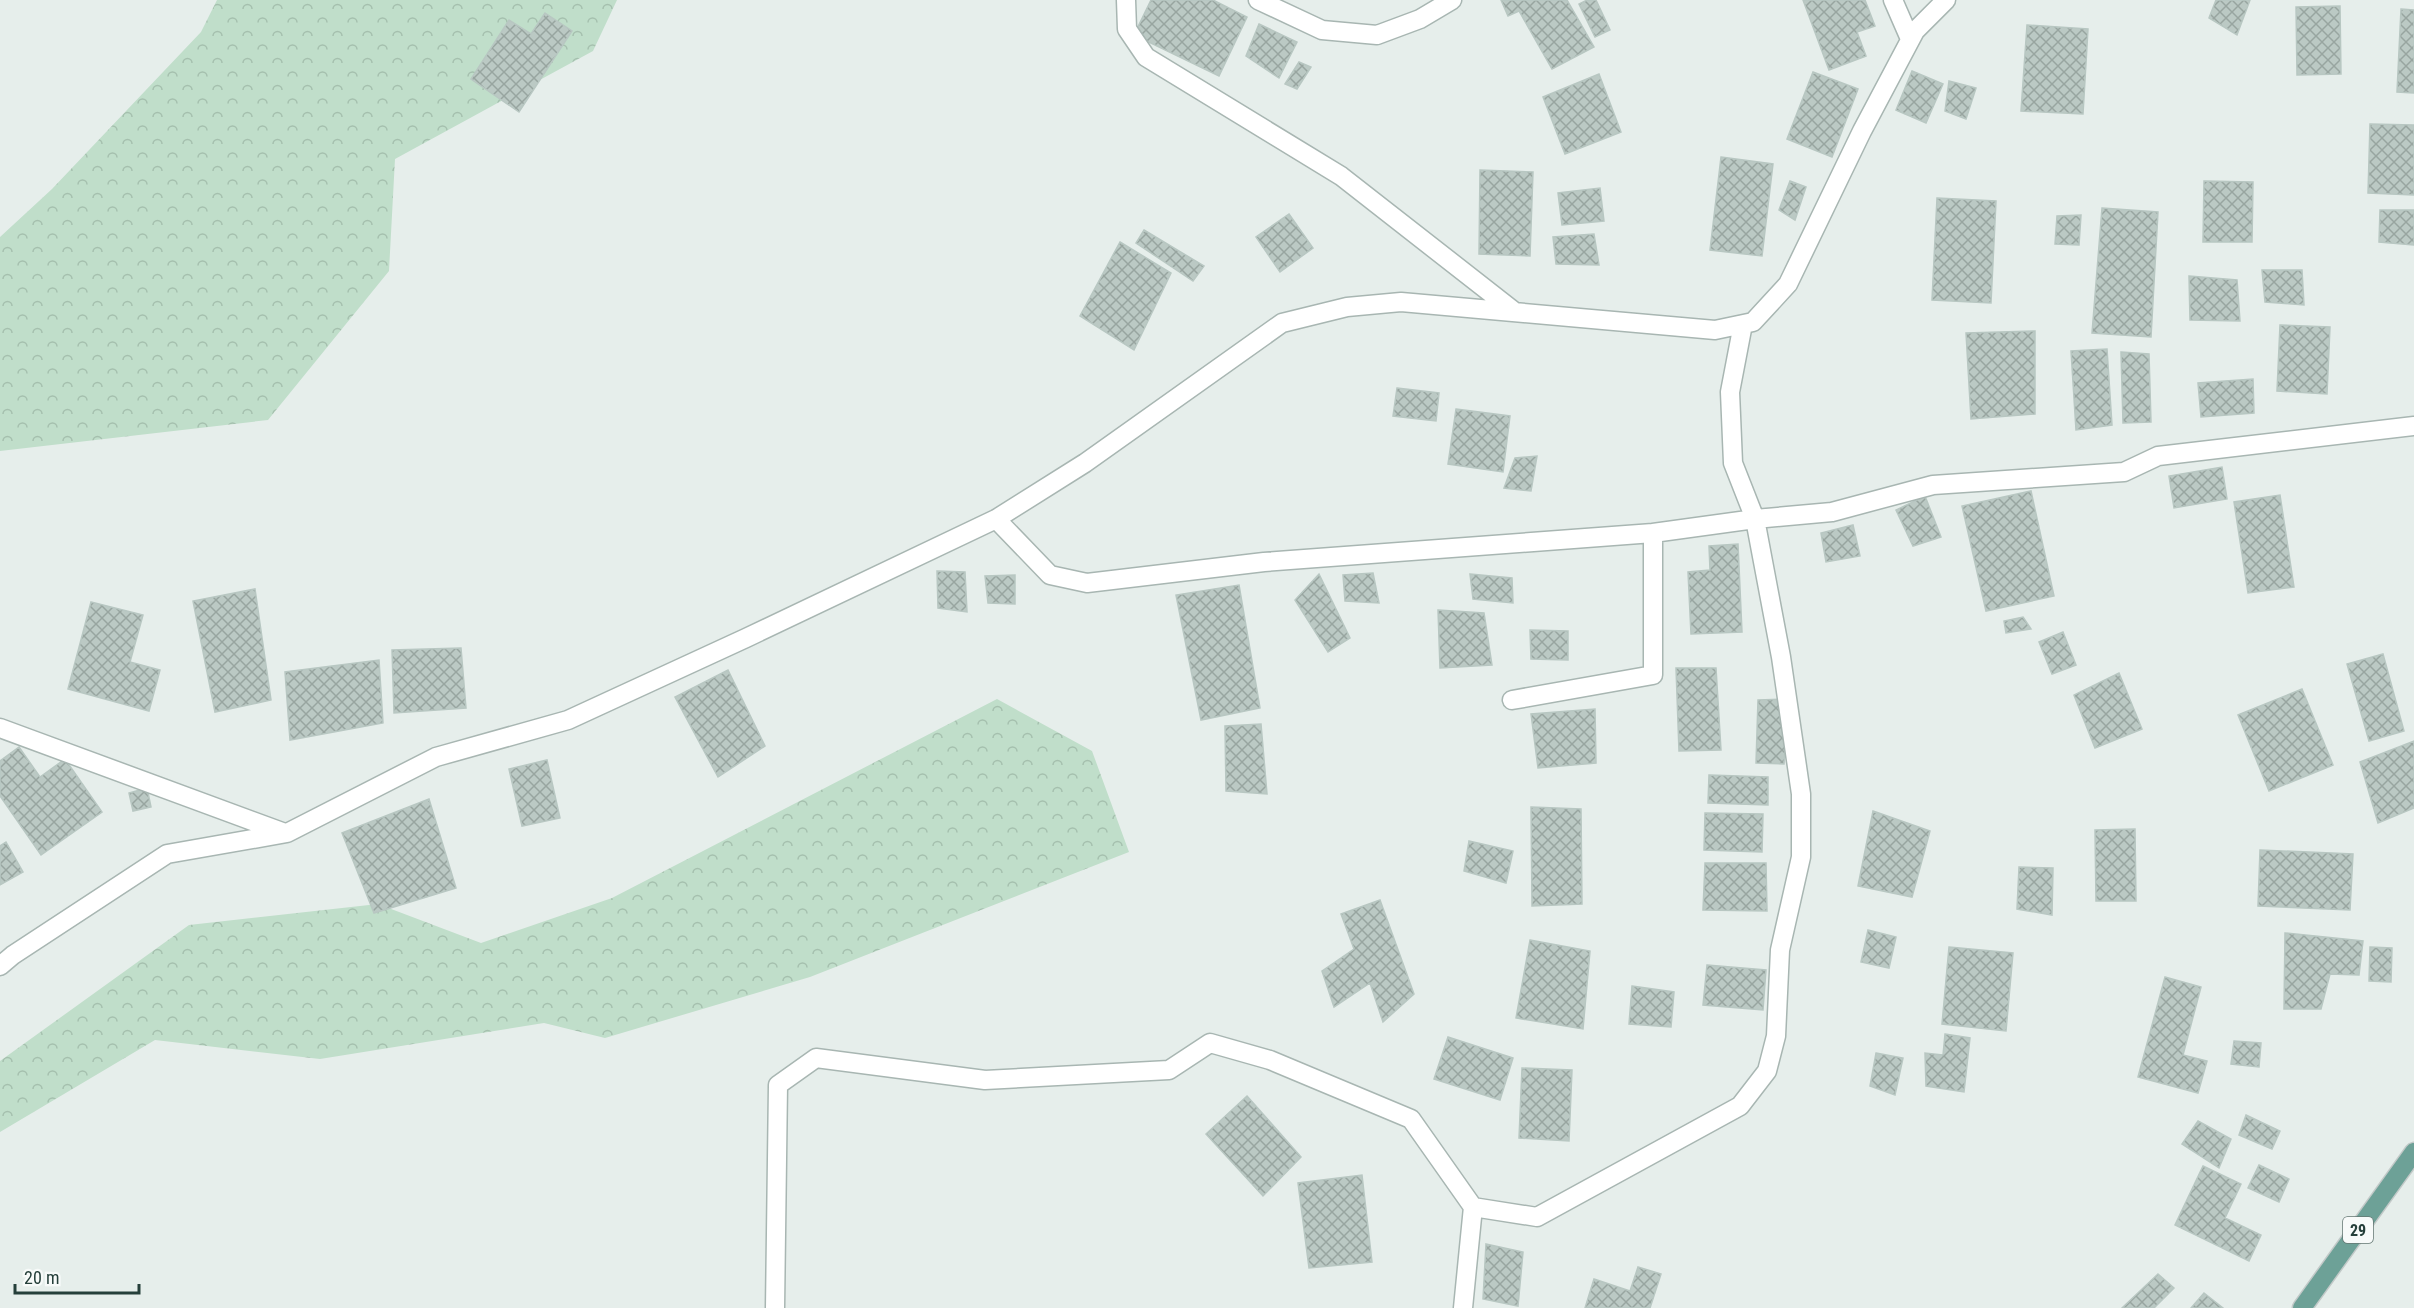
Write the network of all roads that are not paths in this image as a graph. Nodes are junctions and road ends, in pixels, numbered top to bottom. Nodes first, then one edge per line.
1 (1126, 0) edge
2 (1258, 0) edge
3 (1452, 0) edge
4 (1893, 0) edge
5 (1946, 0) edge
6 (1910, 39) junction
7 (1515, 312) junction
8 (1743, 324) junction
9 (2414, 426) edge
10 (996, 519) junction
11 (1755, 519) junction
12 (1653, 533) junction
13 (1512, 700) dead end
14 (0, 728) edge
15 (287, 833) junction
16 (0, 966) edge
17 (2414, 1152) edge
18 (1473, 1207) junction
19 (775, 1308) edge
20 (1463, 1308) edge
21 (2302, 1308) edge

1 - 7 street
2 - 3 street
4 - 6 street
5 - 6 street
6 - 8 street
7 - 8 street
7 - 10 street
8 - 11 street
9 - 11 street
10 - 12 street
10 - 15 street
11 - 12 street
11 - 18 street
12 - 13 street
14 - 15 street
15 - 16 street
17 - 21 main road, 29
18 - 19 street
18 - 20 street

